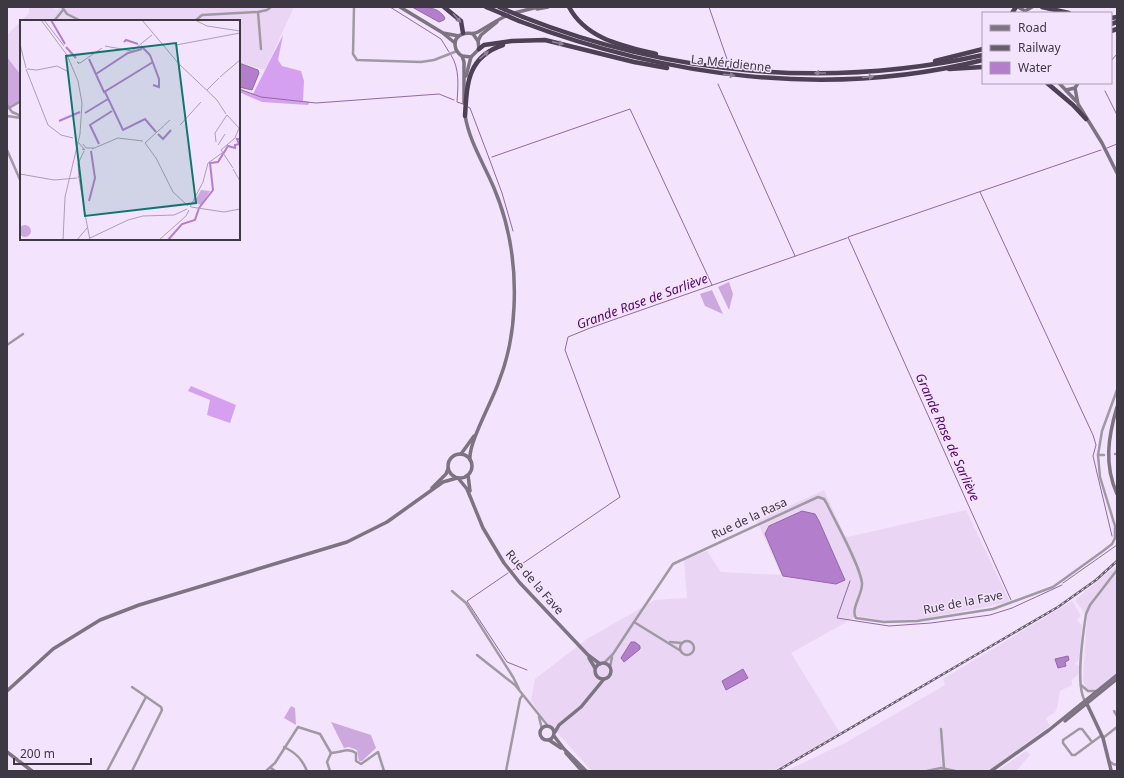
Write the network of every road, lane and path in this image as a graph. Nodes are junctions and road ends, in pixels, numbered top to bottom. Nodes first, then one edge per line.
1 (271, 7) edge
2 (354, 7) edge
3 (400, 7) edge
4 (444, 7) edge
5 (486, 7) edge
6 (499, 7) edge
7 (538, 7) edge
8 (548, 7) edge
9 (569, 7) edge
10 (1017, 7) edge
11 (1042, 7) edge
12 (62, 9) edge
13 (1031, 10) edge
14 (258, 12) junction
15 (504, 12) junction
16 (1025, 12) edge
17 (1064, 12) edge
18 (55, 20) edge
19 (79, 20) edge
20 (196, 20) edge
21 (443, 33) junction
22 (472, 34) junction
23 (461, 35) junction
24 (534, 40) junction
25 (478, 41) junction
26 (455, 43) junction
27 (479, 48) junction
28 (261, 49) dead end
29 (982, 49) edge
30 (457, 52) junction
31 (982, 55) edge
32 (462, 56) junction
33 (471, 57) junction
34 (982, 60) edge
35 (688, 64) junction
36 (982, 67) edge
37 (902, 68) junction
38 (691, 70) junction
39 (930, 70) junction
40 (464, 81) junction
41 (1048, 84) edge
42 (1060, 84) edge
43 (1077, 84) edge
44 (1075, 88) junction
45 (1066, 90) junction
46 (20, 101) edge
47 (1078, 104) junction
48 (8, 107) edge
49 (7, 116) edge
50 (465, 116) junction
51 (20, 118) edge
52 (1086, 119) junction
53 (7, 150) edge
54 (1117, 173) edge
55 (20, 180) edge
56 (23, 334) dead end
57 (7, 345) edge
58 (1117, 390) edge
59 (1117, 407) edge
60 (483, 421) junction
61 (461, 454) junction
62 (1098, 455) junction
63 (1104, 455) dead end
64 (470, 460) junction
65 (448, 469) junction
66 (468, 475) junction
67 (458, 478) junction
68 (426, 494) junction
69 (1117, 494) edge
70 (477, 515) junction
71 (1117, 570) edge
72 (859, 571) joint
73 (452, 591) dead end
74 (634, 622) junction
75 (667, 642) junction
76 (682, 644) junction
77 (681, 651) junction
78 (613, 654) junction
79 (588, 655) junction
80 (477, 656) dead end
81 (602, 664) junction
82 (610, 667) junction
83 (596, 668) junction
84 (1117, 675) edge
85 (597, 677) junction
86 (604, 679) junction
87 (1117, 679) edge
88 (1081, 685) junction
89 (132, 687) dead end
90 (519, 689) junction
91 (1099, 690) junction
92 (7, 692) edge
93 (592, 692) junction
94 (522, 696) junction
95 (146, 697) junction
96 (1086, 703) junction
97 (1079, 710) junction
98 (1114, 711) dead end
99 (1092, 714) junction
100 (538, 715) junction
101 (1117, 716) edge
102 (567, 718) junction
103 (549, 726) junction
104 (1117, 727) edge
105 (542, 729) junction
106 (941, 729) dead end
107 (1049, 730) junction
108 (554, 734) junction
109 (1102, 737) junction
110 (549, 740) junction
111 (1092, 742) junction
112 (284, 747) junction
113 (7, 752) edge
114 (331, 753) junction
115 (1109, 761) junction
116 (1002, 764) junction
117 (1117, 765) edge
118 (271, 768) junction
119 (944, 768) junction
120 (32, 771) edge
121 (107, 771) edge
122 (132, 771) edge
123 (266, 771) edge
124 (275, 771) edge
125 (307, 771) edge
126 (330, 771) edge
127 (384, 771) edge
128 (506, 771) edge
129 (584, 771) edge
130 (927, 771) edge
131 (955, 771) edge
132 (991, 771) edge
133 (994, 771) edge
134 (1110, 771) edge

1 - 14 street
2 - 30 street
3 - 21 main road
4 -> 23 highway
5 - 15 highway, La Méridienne
6 - 15 highway, La Méridienne
7 - 22 main road
8 - 25 main road
9 - 35 highway
10 - 16 main road
11 - 17 highway
12 - 18 street
12 - 19 street
13 - 16 main road
14 - 20 street
14 - 28 street
15 - 35 highway, La Méridienne, bridge
15 - 38 highway, La Méridienne, bridge
21 - 23 main road
21 - 26 main road
22 - 23 main road
22 - 25 main road
23 - 26 main road
24 - 27 highway
24 -> 38 highway
50 -> 24 highway
25 - 27 main road
26 - 30 main road
27 - 33 main road
29 - 37 highway
30 - 32 main road
31 - 37 highway, La Méridienne
32 - 33 main road
32 - 40 main road
33 - 40 main road
34 - 39 highway, La Méridienne
37 -> 35 highway, La Méridienne
36 - 39 highway
38 -> 39 highway, La Méridienne
40 - 50 main road
41 - 52 highway
42 - 45 main road
43 - 44 main road
44 - 45 main road
44 - 47 main road
45 - 47 main road
46 - 48 street
47 - 52 main road
48 - 51 street
49 - 51 street
50 - 60 main road
52 - 54 main road
53 - 55 street
56 - 57 street
58 - 62 street, Rue de la Fave
59 - 69 main road
60 - 61 main road
60 - 64 main road
61 - 64 main road
61 - 65 main road
62 - 63 street
62 - 72 street, Rue de la Fave
64 - 66 main road
65 - 67 main road
65 - 68 main road
66 - 67 main road
66 - 70 main road, Rue de la Fave
67 - 68 main road
67 - 70 main road, Rue de la Fave
68 - 92 main road
70 - 79 main road, Rue de la Fave
71 - 88 street
72 - 74 street, Rue de la Rasa
73 - 90 street
74 - 75 street
74 - 78 street
75 - 76 street
75 - 77 street
76 - 77 street
76 - 77 street
78 - 81 street
78 - 82 street
79 - 81 main road, Rue de la Fave
79 - 83 main road, Rue de la Fave
80 - 90 street
81 - 82 main road
81 - 83 main road
82 - 86 main road
83 - 85 main road
84 - 91 main road
85 - 86 main road
85 - 93 main road
86 - 93 main road
87 - 96 main road
88 - 91 street
88 - 96 street
89 - 95 street
90 - 94 street
91 - 96 main road
93 - 102 main road
94 - 100 street
94 - 128 street
95 - 121 street
95 - 122 street
96 - 97 main road
96 - 99 main road
96 - 107 main road
97 - 99 main road
97 - 107 main road
98 - 101 street
99 - 109 main road
100 - 103 street
100 - 105 street
102 - 103 main road
102 - 108 main road
103 - 105 main road
103 - 108 main road
104 - 109 street
105 - 110 main road
106 - 119 street
107 - 116 main road
108 - 110 main road
108 - 129 main road
109 - 111 street
109 - 115 main road
110 - 129 main road
111 - 111 street
112 - 114 street
112 - 118 street
112 - 125 street
113 - 120 main road
114 - 126 street
114 - 127 street
115 - 117 street
115 - 134 main road
116 - 132 main road
116 - 133 main road
118 - 123 street
118 - 124 street
119 - 130 street
119 - 131 street

